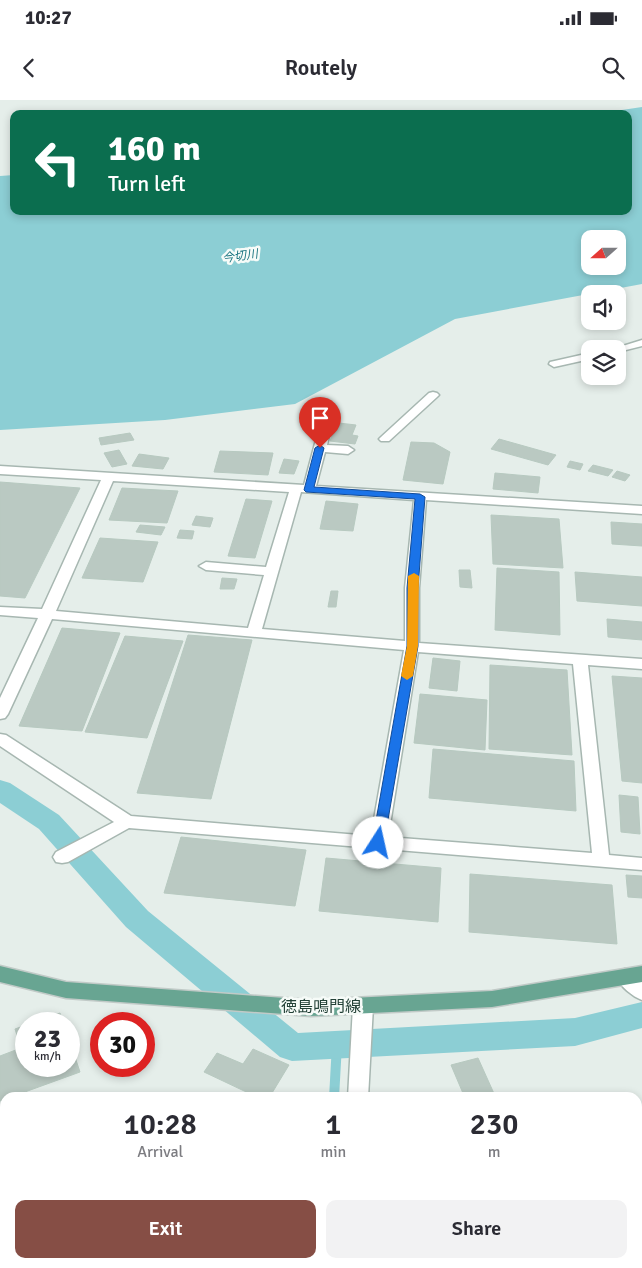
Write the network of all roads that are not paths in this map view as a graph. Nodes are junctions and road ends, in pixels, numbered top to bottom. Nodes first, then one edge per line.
1 (642, 343) edge
2 (626, 347) edge
3 (581, 358) edge
4 (554, 364) dead end
5 (433, 395) dead end
6 (324, 432) dead end
7 (385, 439) dead end
8 (320, 448) junction
9 (348, 450) dead end
10 (0, 470) edge
11 (108, 478) junction
12 (303, 490) junction
13 (420, 497) junction
14 (642, 510) edge
15 (206, 566) dead end
16 (272, 572) junction
17 (0, 611) edge
18 (47, 614) junction
19 (254, 633) junction
20 (412, 646) junction
21 (580, 660) junction
22 (642, 664) edge
23 (0, 714) edge
24 (0, 739) edge
25 (127, 822) junction
26 (378, 843) junction
27 (62, 857) dead end
28 (601, 861) junction
29 (642, 864) edge
30 (0, 974) edge
31 (634, 975) edge
32 (642, 992) edge
33 (362, 1006) junction
34 (358, 1092) edge

1 - 2 street
3 - 4 street
5 - 7 street
6 - 8 street
8 - 9 street
8 - 12 street
10 - 11 street
11 - 12 street
11 - 18 street
12 - 13 street
12 - 16 street
13 - 14 street
13 - 20 street
15 - 16 street
16 - 19 street
17 - 18 street
18 - 19 street
18 - 23 street
19 - 20 street
20 - 21 street
20 - 26 street
21 - 22 street
21 - 28 street
24 - 25 street
25 - 26 street
25 - 27 street
26 - 28 street
28 - 29 street
30 - 33 main road, 徳島鳴門線
31 - 32 street
31 - 33 main road, 徳島鳴門線
33 - 34 street

